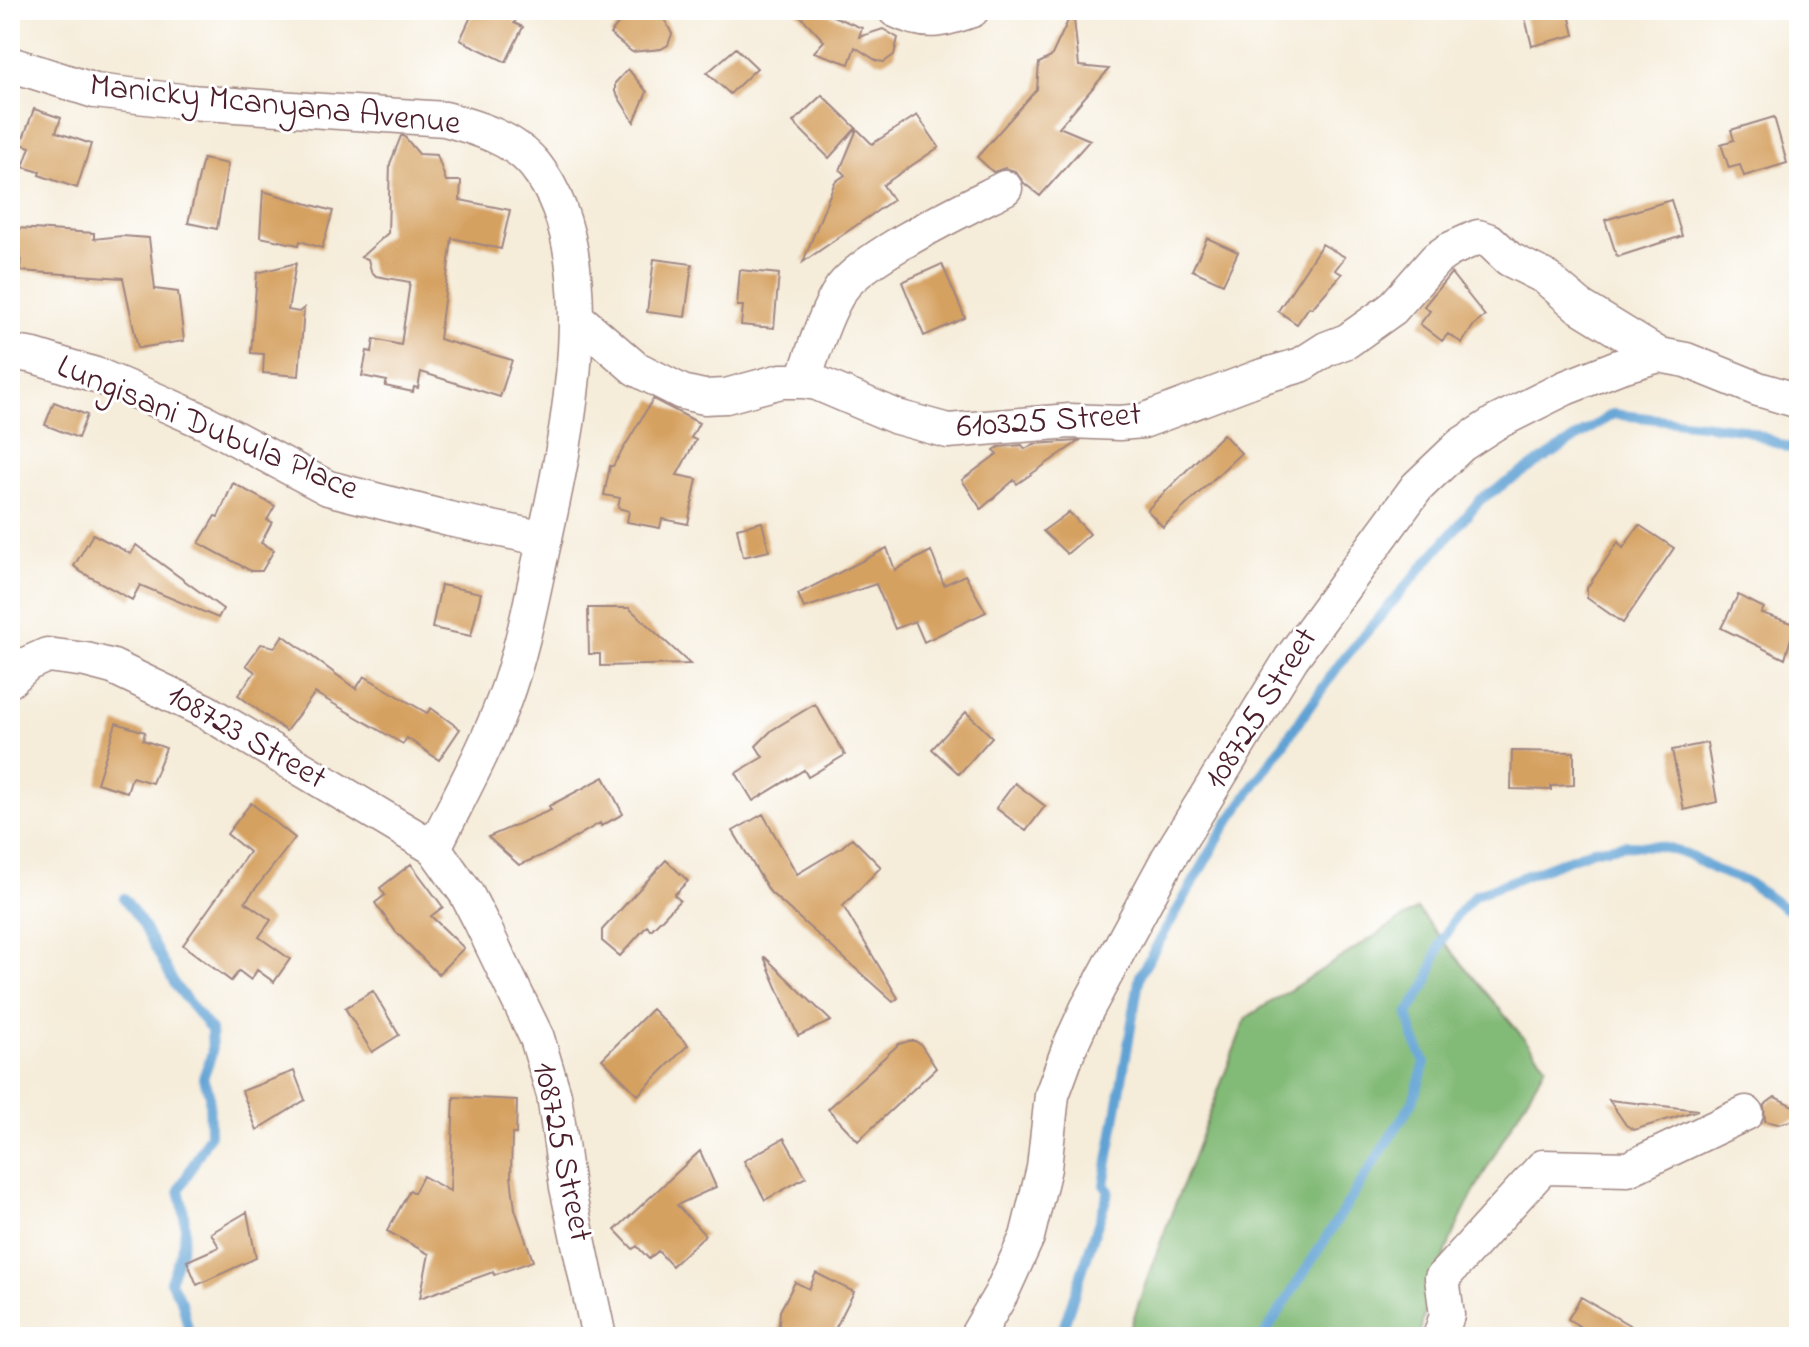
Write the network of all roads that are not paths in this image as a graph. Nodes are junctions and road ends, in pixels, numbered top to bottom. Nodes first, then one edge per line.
1 (895, 10) edge
2 (972, 10) edge
3 (10, 64) edge
4 (1005, 188) dead end
5 (576, 317) junction
6 (10, 352) edge
7 (1659, 355) junction
8 (803, 381) junction
9 (1799, 401) edge
10 (545, 539) junction
11 (10, 680) edge
12 (434, 848) junction
13 (1746, 1113) dead end
14 (599, 1337) edge
15 (976, 1337) edge
16 (1440, 1337) edge

1 - 2 street
3 - 5 street, Manicky Mcanyana Avenue
4 - 8 street
5 - 8 street, 610325 Street
5 - 10 street, Manicky Mcanyana Avenue
6 - 10 street, Lungisani Dubula Place
7 - 8 street, 610325 Street
7 - 9 street
7 - 15 street, 108725 Street
10 - 12 street, Manicky Mcanyana Avenue
11 - 12 street, 108723 Street
12 - 14 street, 108725 Street
13 - 16 street

